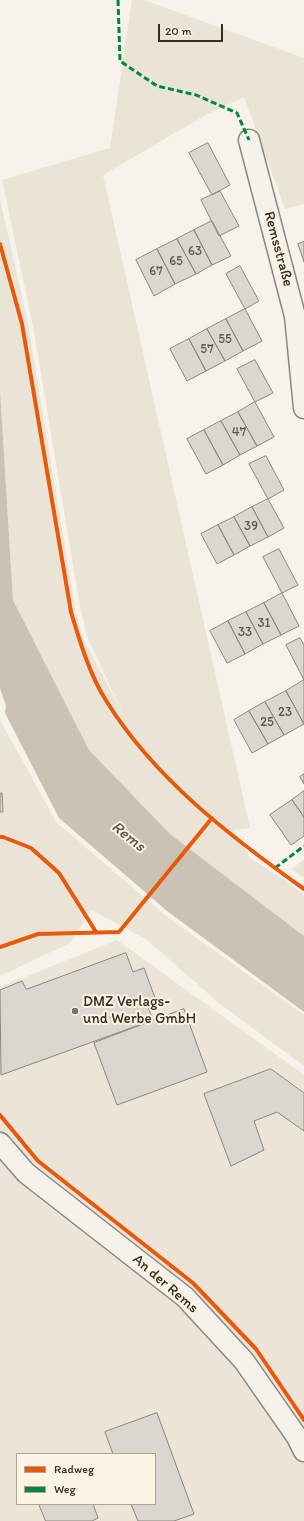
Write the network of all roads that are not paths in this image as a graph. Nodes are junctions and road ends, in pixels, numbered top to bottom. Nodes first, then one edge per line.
1 (249, 140) dead end
2 (300, 314) edge
3 (304, 408) edge
4 (0, 1143) edge
5 (304, 1451) edge

1 - 2 street, Remsstraße
2 - 3 street, Remsstraße
4 - 5 street, An der Rems

